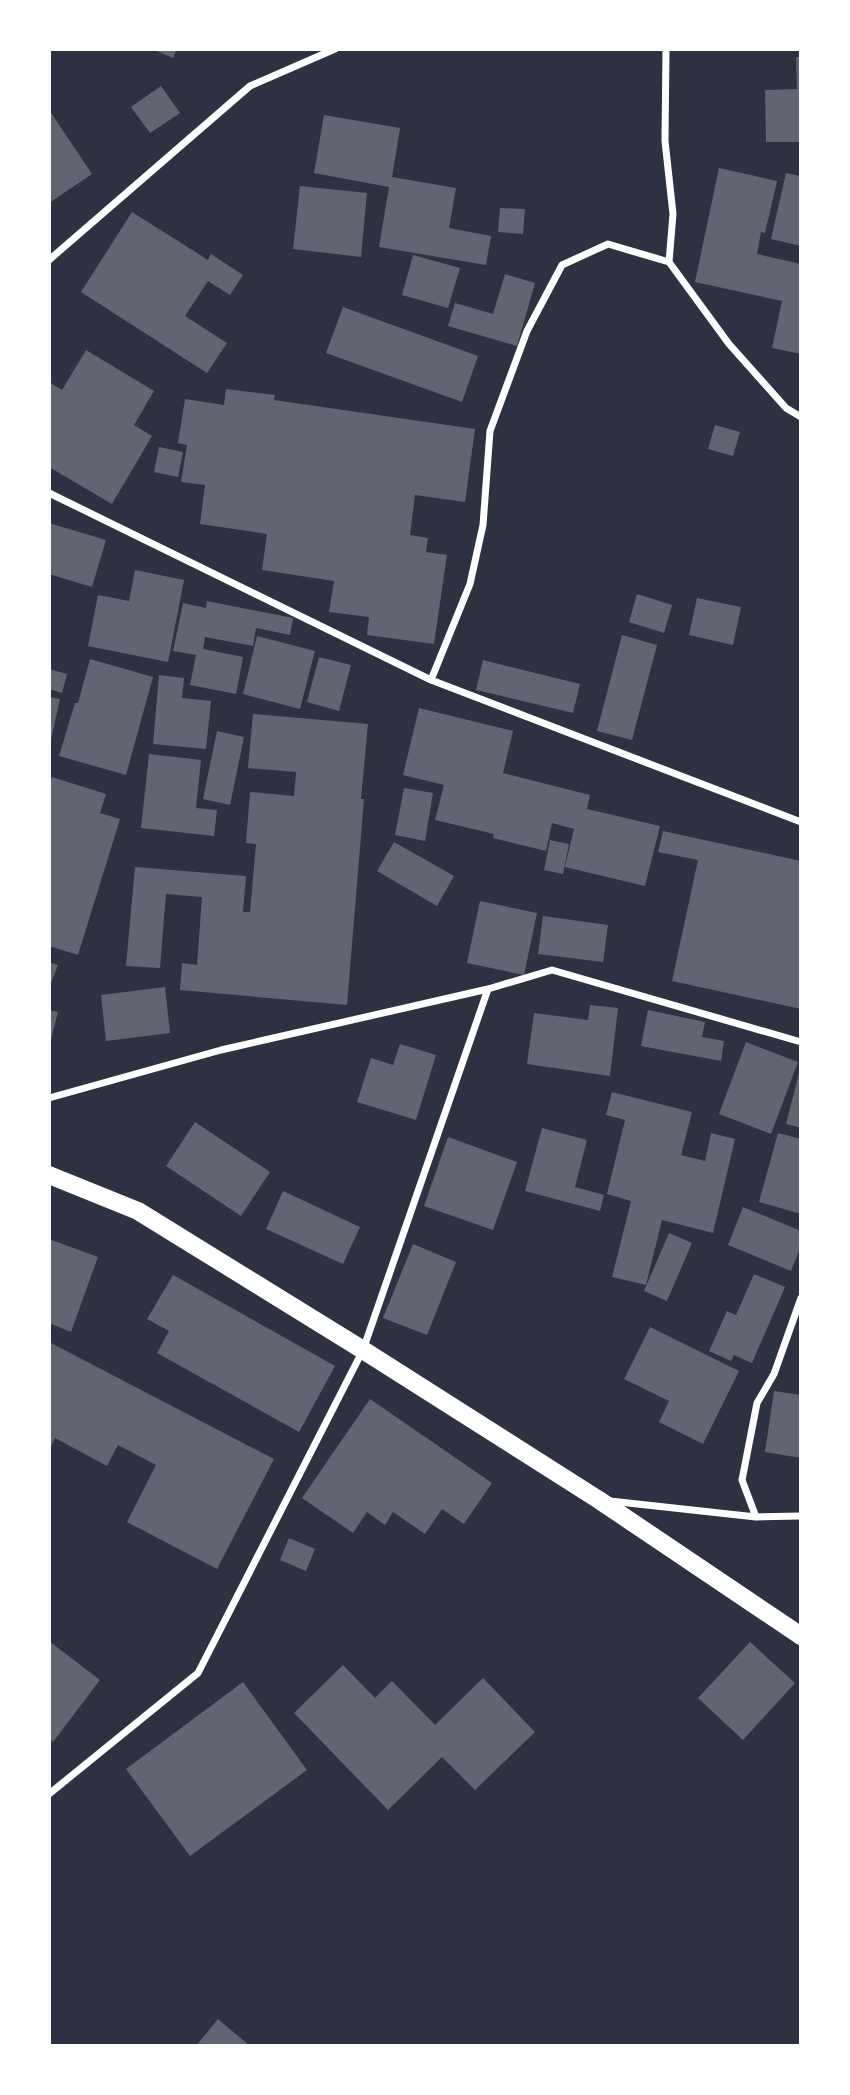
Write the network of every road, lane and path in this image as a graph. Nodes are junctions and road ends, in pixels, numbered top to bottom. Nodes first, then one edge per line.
1 (335, 49) edge
2 (666, 49) edge
3 (49, 260) edge
4 (669, 262) junction
5 (801, 417) edge
6 (49, 493) edge
7 (430, 680) junction
8 (801, 822) edge
9 (488, 989) junction
10 (801, 1042) edge
11 (49, 1098) edge
12 (49, 1175) edge
13 (801, 1297) edge
14 (363, 1350) junction
15 (598, 1500) junction
16 (801, 1516) edge
17 (757, 1517) junction
18 (801, 1636) edge
19 (49, 1794) edge

1 - 3 street
2 - 4 street
4 - 5 street
4 - 7 street
6 - 7 street
7 - 8 street
9 - 10 street
9 - 11 street
9 - 14 street
12 - 14 main road
13 - 17 street
14 - 15 main road
14 - 19 street
15 - 17 street
15 - 18 main road
16 - 17 street

